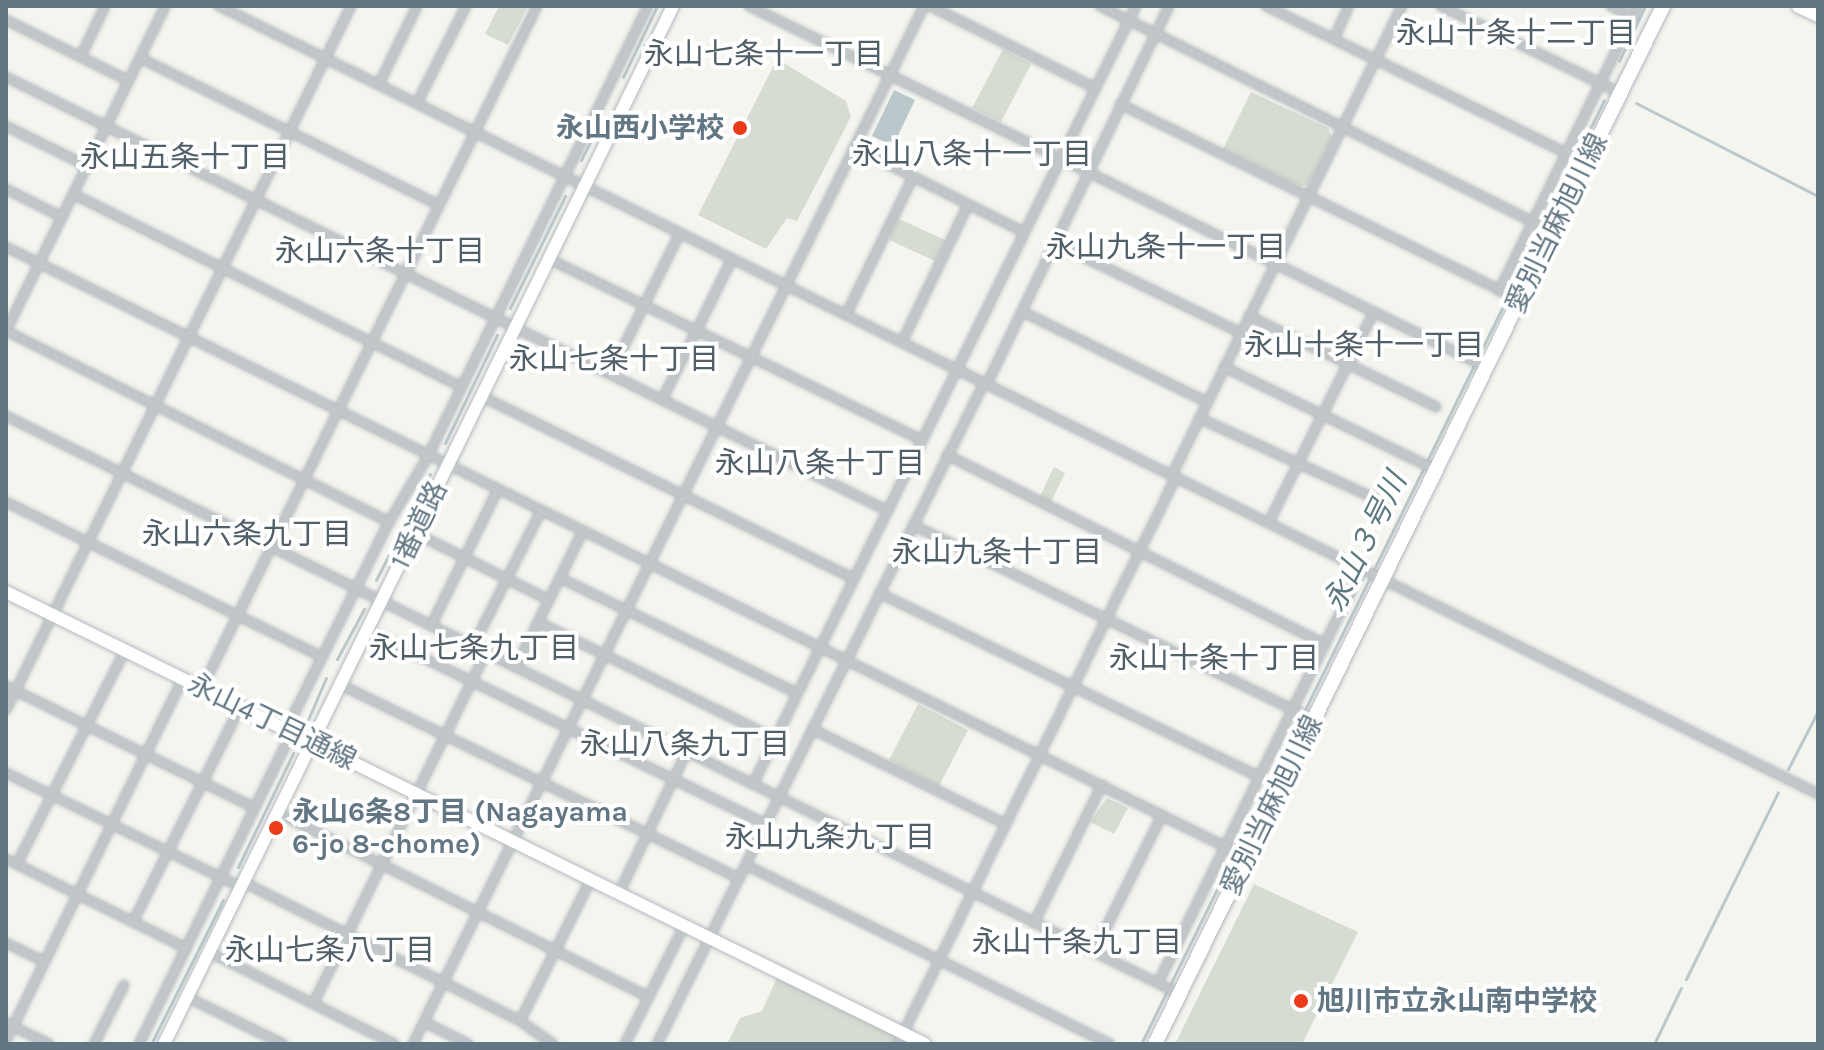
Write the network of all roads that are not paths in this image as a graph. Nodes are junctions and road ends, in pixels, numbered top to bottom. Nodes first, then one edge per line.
1 (105, 6) edge
2 (165, 6) edge
3 (219, 6) edge
4 (351, 6) edge
5 (417, 6) edge
6 (466, 6) edge
7 (537, 6) edge
8 (648, 6) edge
9 (673, 6) edge
10 (749, 6) edge
11 (924, 6) edge
12 (930, 6) edge
13 (1100, 6) edge
14 (1136, 6) edge
15 (1169, 6) edge
16 (1266, 6) edge
17 (1349, 6) edge
18 (1402, 6) edge
19 (1441, 6) edge
20 (1611, 6) edge
21 (1638, 6) edge
22 (1663, 6) edge
23 (1799, 6) edge
24 (1283, 10) edge
25 (1818, 15) edge
26 (1633, 17) junction
27 (6, 20) edge
28 (1129, 20) junction
29 (1155, 35) junction
30 (1334, 39) junction
31 (81, 56) junction
32 (140, 58) junction
33 (326, 59) junction
34 (1376, 59) junction
35 (889, 74) junction
36 (6, 77) edge
37 (129, 81) junction
38 (379, 84) junction
39 (1602, 84) junction
40 (1095, 88) junction
41 (1620, 93) junction
42 (417, 103) junction
43 (1120, 104) junction
44 (6, 126) edge
45 (106, 127) junction
46 (1342, 127) junction
47 (290, 132) junction
48 (475, 132) junction
49 (854, 147) junction
50 (1577, 158) junction
51 (1060, 159) junction
52 (87, 166) junction
53 (1088, 173) junction
54 (564, 176) junction
55 (913, 177) junction
56 (586, 187) junction
57 (6, 189) edge
58 (73, 194) junction
59 (1309, 196) junction
60 (256, 200) junction
61 (439, 205) junction
62 (968, 205) junction
63 (62, 217) junction
64 (1543, 226) junction
65 (1024, 232) junction
66 (680, 233) junction
67 (1057, 244) junction
68 (6, 247) edge
69 (549, 259) junction
70 (732, 259) junction
71 (39, 263) junction
72 (1275, 265) junction
73 (223, 268) junction
74 (405, 274) junction
75 (785, 286) junction
76 (1509, 295) junction
77 (6, 304) edge
78 (645, 307) junction
79 (17, 309) junction
80 (1023, 312) junction
81 (1373, 313) junction
82 (846, 315) junction
83 (1249, 316) junction
84 (494, 318) junction
85 (513, 326) junction
86 (6, 331) edge
87 (695, 331) junction
88 (1241, 333) junction
89 (189, 337) junction
90 (902, 342) junction
91 (372, 343) junction
92 (749, 358) junction
93 (1479, 364) junction
94 (1348, 366) junction
95 (1224, 367) junction
96 (957, 370) junction
97 (610, 374) junction
98 (985, 384) junction
99 (462, 387) junction
100 (480, 395) junction
101 (662, 400) junction
102 (1207, 402) junction
103 (155, 406) junction
104 (1436, 407) dead end
105 (339, 411) junction
106 (1323, 415) junction
107 (6, 416) edge
108 (1199, 418) junction
109 (716, 425) junction
110 (921, 440) junction
111 (947, 455) junction
112 (428, 456) junction
113 (448, 465) junction
114 (1298, 465) junction
115 (1428, 466) junction
116 (122, 474) junction
117 (1174, 476) junction
118 (304, 479) junction
119 (498, 489) junction
120 (682, 495) junction
121 (6, 502) edge
122 (1387, 504) dead end
123 (541, 511) junction
124 (888, 511) junction
125 (389, 522) junction
126 (1269, 522) junction
127 (913, 525) junction
128 (583, 531) junction
129 (415, 533) junction
130 (88, 543) junction
131 (271, 547) junction
132 (1140, 551) junction
133 (465, 558) junction
134 (649, 563) junction
135 (1362, 569) junction
136 (507, 578) junction
137 (560, 578) junction
138 (854, 579) junction
139 (1382, 579) junction
140 (357, 590) junction
141 (6, 592) edge
142 (879, 593) junction
143 (549, 600) junction
144 (382, 602) junction
145 (627, 609) junction
146 (53, 614) junction
147 (237, 615) junction
148 (1106, 618) junction
149 (538, 622) junction
150 (431, 626) junction
151 (366, 630) junction
152 (1325, 644) junction
153 (473, 646) junction
154 (820, 648) junction
155 (125, 650) junction
156 (486, 653) junction
157 (605, 653) junction
158 (322, 657) junction
159 (846, 661) junction
160 (516, 667) junction
161 (183, 678) junction
162 (472, 680) junction
163 (339, 684) junction
164 (6, 686) edge
165 (1073, 687) junction
166 (202, 688) junction
167 (15, 691) junction
168 (797, 693) junction
169 (582, 700) junction
170 (240, 707) junction
171 (6, 710) edge
172 (1302, 715) junction
173 (87, 725) junction
174 (569, 727) junction
175 (812, 729) junction
176 (289, 731) junction
177 (445, 735) junction
178 (774, 738) junction
179 (312, 742) junction
180 (687, 751) junction
181 (146, 754) junction
182 (1040, 755) junction
183 (6, 773) edge
184 (1259, 777) junction
185 (674, 779) junction
186 (203, 782) junction
187 (541, 783) junction
188 (753, 784) junction
189 (1102, 785) junction
190 (417, 793) junction
191 (1818, 794) edge
192 (52, 796) junction
193 (780, 798) junction
194 (255, 808) junction
195 (278, 813) junction
196 (1162, 815) junction
197 (112, 824) junction
198 (766, 824) junction
199 (1005, 824) junction
200 (646, 833) junction
201 (512, 842) junction
202 (167, 852) junction
203 (1236, 853) junction
204 (6, 859) edge
205 (17, 864) junction
206 (746, 865) junction
207 (381, 866) junction
208 (220, 878) junction
209 (739, 878) junction
210 (591, 879) junction
211 (242, 885) junction
212 (972, 892) junction
213 (619, 893) junction
214 (77, 895) junction
215 (478, 912) junction
216 (133, 922) junction
217 (1034, 923) junction
218 (684, 926) junction
219 (347, 936) junction
220 (710, 939) junction
221 (6, 943) edge
222 (186, 948) junction
223 (555, 950) junction
224 (209, 952) junction
225 (1094, 952) junction
226 (938, 961) junction
227 (45, 962) junction
228 (443, 982) junction
229 (124, 985) dead end
230 (1169, 988) junction
231 (187, 997) junction
232 (648, 997) junction
233 (313, 1004) junction
234 (520, 1021) junction
235 (424, 1022) junction
236 (10, 1024) edge
237 (900, 1039) edge
238 (6, 1041) edge
239 (49, 1044) edge
240 (94, 1044) edge
241 (139, 1044) edge
242 (165, 1044) edge
243 (283, 1044) edge
244 (394, 1044) edge
245 (413, 1044) edge
246 (468, 1044) edge
247 (553, 1044) edge
248 (625, 1044) edge
249 (657, 1044) edge
250 (925, 1044) edge
251 (1109, 1044) edge
252 (1155, 1044) edge

1 - 31 street
2 - 32 street
3 - 33 street
4 - 33 street
5 - 38 street
6 - 42 street
7 - 48 street
8 - 54 street
9 - 56 street, 1番道路
10 - 35 street
11 - 35 street
12 - 40 street
13 - 28 street
14 - 28 street
15 - 29 street
16 - 24 street
17 - 30 street
18 - 34 street
19 - 39 street
20 - 26 street
21 - 26 street
22 - 41 main road, 愛別当麻旭川線
23 - 25 main road
24 - 30 street
26 - 39 street
27 - 31 street
28 - 29 street
28 - 40 street
29 - 43 street
29 - 46 street
30 - 34 street
31 - 37 street
32 - 37 street
32 - 47 street
33 - 38 street
33 - 47 street
34 - 46 street
34 - 50 street
35 - 49 street
35 - 51 street
36 - 45 street
37 - 45 street
38 - 42 street
39 - 41 street
39 - 50 street
40 - 51 street
41 - 50 main road, 愛別当麻旭川線
42 - 48 street
43 - 53 street
43 - 59 street
44 - 52 street
45 - 52 street
45 - 60 street
46 - 59 street
46 - 64 street
47 - 60 street
47 - 61 street
48 - 54 street
48 - 61 street
49 - 55 street
49 - 75 street
50 - 64 main road, 愛別当麻旭川線
50 - 64 street
51 - 53 street
51 - 65 street
52 - 58 street
53 - 67 street
53 - 72 street
54 - 56 street
54 - 84 street
55 - 62 street
55 - 82 street
56 - 66 street
56 - 69 street, 1番道路
57 - 63 street
58 - 63 street
58 - 73 street
59 - 72 street
59 - 76 street
60 - 73 street
60 - 74 street
61 - 74 street
62 - 65 street
62 - 90 street
63 - 71 street
64 - 76 main road, 愛別当麻旭川線
64 - 76 street
65 - 96 street
66 - 70 street
66 - 78 street
67 - 80 street
67 - 88 street
68 - 71 street
69 - 78 street
69 - 85 street, 1番道路
70 - 75 street
70 - 87 street
71 - 79 street
71 - 89 street
72 - 81 street
72 - 83 street
73 - 89 street
73 - 91 street
74 - 84 street
74 - 91 street
75 - 82 street
75 - 92 street
76 - 93 main road, 愛別当麻旭川線
77 - 79 street
78 - 87 street
78 - 97 street
79 - 86 street
80 - 98 street
80 - 102 street
81 - 93 street
81 - 94 street
82 - 90 street
83 - 88 street
83 - 94 street
84 - 85 street
84 - 99 street
85 - 97 street
85 - 100 street, 1番道路
86 - 103 street
87 - 92 street
87 - 101 street
88 - 95 street
89 - 103 street
89 - 105 street
90 - 96 street
91 - 99 street
91 - 105 street
92 - 109 street
92 - 110 street
93 - 115 main road, 愛別当麻旭川線
94 - 104 street
94 - 106 street
95 - 102 street
95 - 106 street
96 - 98 street
96 - 110 street
97 - 101 street
98 - 111 street
98 - 117 street
99 - 112 street
100 - 113 street, 1番道路
100 - 120 street
101 - 109 street
102 - 108 street
103 - 116 street
103 - 118 street
105 - 112 street
105 - 118 street
106 - 114 street
106 - 115 street
107 - 116 street
108 - 114 street
108 - 117 street
109 - 120 street
109 - 124 street
110 - 124 street
111 - 127 street
111 - 132 street
112 - 113 street
112 - 125 street
113 - 119 street
113 - 129 street, 1番道路
114 - 122 street
114 - 126 street
115 - 139 main road, 愛別当麻旭川線
116 - 130 street
116 - 131 street
117 - 126 street
117 - 132 street
118 - 125 street
118 - 131 street
119 - 123 street
119 - 133 street
120 - 134 street
120 - 138 street
121 - 130 street
123 - 128 street
123 - 136 street
124 - 138 street
125 - 140 street
126 - 135 street
127 - 142 street
127 - 148 street
128 - 134 street
128 - 137 street
129 - 133 street
129 - 144 street, 1番道路
130 - 146 street
130 - 147 street
131 - 140 street
131 - 147 street
132 - 148 street
132 - 152 street
133 - 136 street
133 - 150 street
134 - 145 street
134 - 154 street
135 - 139 street
135 - 152 street
136 - 143 street
136 - 153 street
137 - 143 street
137 - 145 street
138 - 154 street
139 - 172 main road, 愛別当麻旭川線
139 - 191 street
140 - 144 street
140 - 158 street
141 - 146 street, 永山4丁目通線
142 - 159 street
142 - 165 street
143 - 149 street
144 - 150 street
144 - 151 street, 1番道路
145 - 157 street
145 - 168 street
146 - 155 street, 永山4丁目通線
146 - 167 street
147 - 158 street
147 - 166 street
148 - 165 street
148 - 172 street
149 - 157 street
149 - 160 street
150 - 153 street
151 - 162 street
151 - 163 street, 1番道路
152 - 172 street
153 - 156 street
154 - 159 street
154 - 168 street
155 - 161 street, 永山4丁目通線
155 - 173 street
156 - 160 street
156 - 162 street
157 - 169 street
157 - 178 street
158 - 176 street
159 - 175 street
159 - 182 street
160 - 169 street
161 - 166 street, 永山4丁目通線
161 - 181 street
162 - 174 street
162 - 177 street
163 - 177 street
163 - 179 street, 1番道路
164 - 167 street
165 - 182 street
165 - 184 street
166 - 170 street, 永山4丁目通線
167 - 171 street
167 - 173 street
168 - 178 street
169 - 174 street
169 - 180 street
170 - 176 street, 永山4丁目通線
170 - 186 street
172 - 184 street
172 - 203 main road, 愛別当麻旭川線
173 - 181 street
173 - 192 street
174 - 185 street
174 - 187 street
175 - 193 street
175 - 199 street
176 - 179 street, 永山4丁目通線
176 - 194 street
177 - 187 street
177 - 190 street
178 - 188 street
179 - 190 street, 永山4丁目通線
179 - 195 street, 1番道路
180 - 185 street
180 - 188 street
181 - 186 street
181 - 197 street
182 - 189 street
182 - 199 street
183 - 192 street
184 - 203 street
185 - 198 street
185 - 200 street
186 - 194 street
186 - 202 street
187 - 200 street
187 - 201 street
188 - 193 street
189 - 196 street
189 - 217 street
190 - 201 street, 永山4丁目通線
190 - 207 street
192 - 197 street
192 - 205 street
193 - 198 street
193 - 212 street
194 - 208 street
195 - 207 street
195 - 211 street, 1番道路
196 - 203 street
196 - 225 street
197 - 202 street
197 - 214 street
198 - 206 street
199 - 212 street
200 - 209 street
200 - 213 street
201 - 210 street, 永山4丁目通線
201 - 215 street
202 - 208 street
202 - 216 street
203 - 230 main road, 愛別当麻旭川線
203 - 230 street
204 - 205 street
205 - 214 street
206 - 209 street
206 - 226 street
207 - 215 street
207 - 219 street
208 - 211 street
208 - 222 street
209 - 220 street
210 - 213 street, 永山4丁目通線
210 - 223 street
211 - 219 street
211 - 224 street, 1番道路
212 - 217 street
212 - 226 street
213 - 218 street, 永山4丁目通線
214 - 216 street
214 - 227 street
215 - 223 street
215 - 228 street
216 - 222 street
217 - 225 street
218 - 220 street, 永山4丁目通線
218 - 232 street
219 - 228 street
219 - 233 street
220 - 237 street, 永山4丁目通線
220 - 249 street
221 - 227 street
222 - 241 street
223 - 232 street
223 - 234 street
224 - 231 street, 1番道路
224 - 233 street
225 - 230 street
226 - 237 street
226 - 251 street
227 - 236 street
228 - 234 street
228 - 235 street
229 - 240 street
230 - 252 main road, 愛別当麻旭川線
231 - 242 street, 1番道路
231 - 243 street
232 - 248 street
233 - 244 street
234 - 247 street
235 - 245 street
235 - 246 street
236 - 238 street
236 - 239 street
237 - 250 street, 永山4丁目通線

